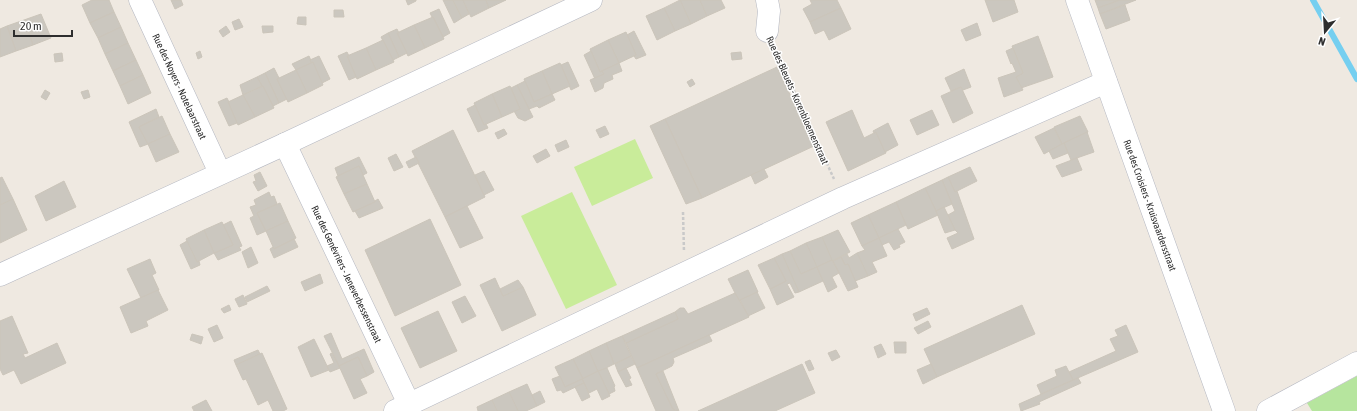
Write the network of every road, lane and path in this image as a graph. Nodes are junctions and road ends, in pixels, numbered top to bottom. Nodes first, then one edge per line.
1 (140, 0) edge
2 (592, 0) edge
3 (767, 0) edge
4 (1077, 0) edge
5 (767, 31) joint
6 (1106, 82) junction
7 (284, 144) junction
8 (220, 173) junction
9 (843, 198) junction
10 (683, 212) dead end
11 (687, 272) junction
12 (0, 275) edge
13 (1357, 363) edge
14 (435, 402) edge
15 (402, 408) edge
16 (1224, 411) edge
17 (1268, 411) edge

1 - 8 street, Rue des Noyers - Notelaarstraat
2 - 7 street
3 - 5 street, Rue des Bleuets - Korenbloemenstraat
4 - 6 street, Rue des Croisiers - Kruisvaardersstraat
5 - 9 path, Rue des Bleuets - Korenbloemenstraat
6 - 9 street
6 - 16 street, Rue des Croisiers - Kruisvaardersstraat
7 - 8 street
7 - 15 street, Rue des Genévriers - Jeneverbessenstraat
8 - 12 street
9 - 11 street
10 - 11 path
11 - 14 street
13 - 17 street
14 - 15 street

